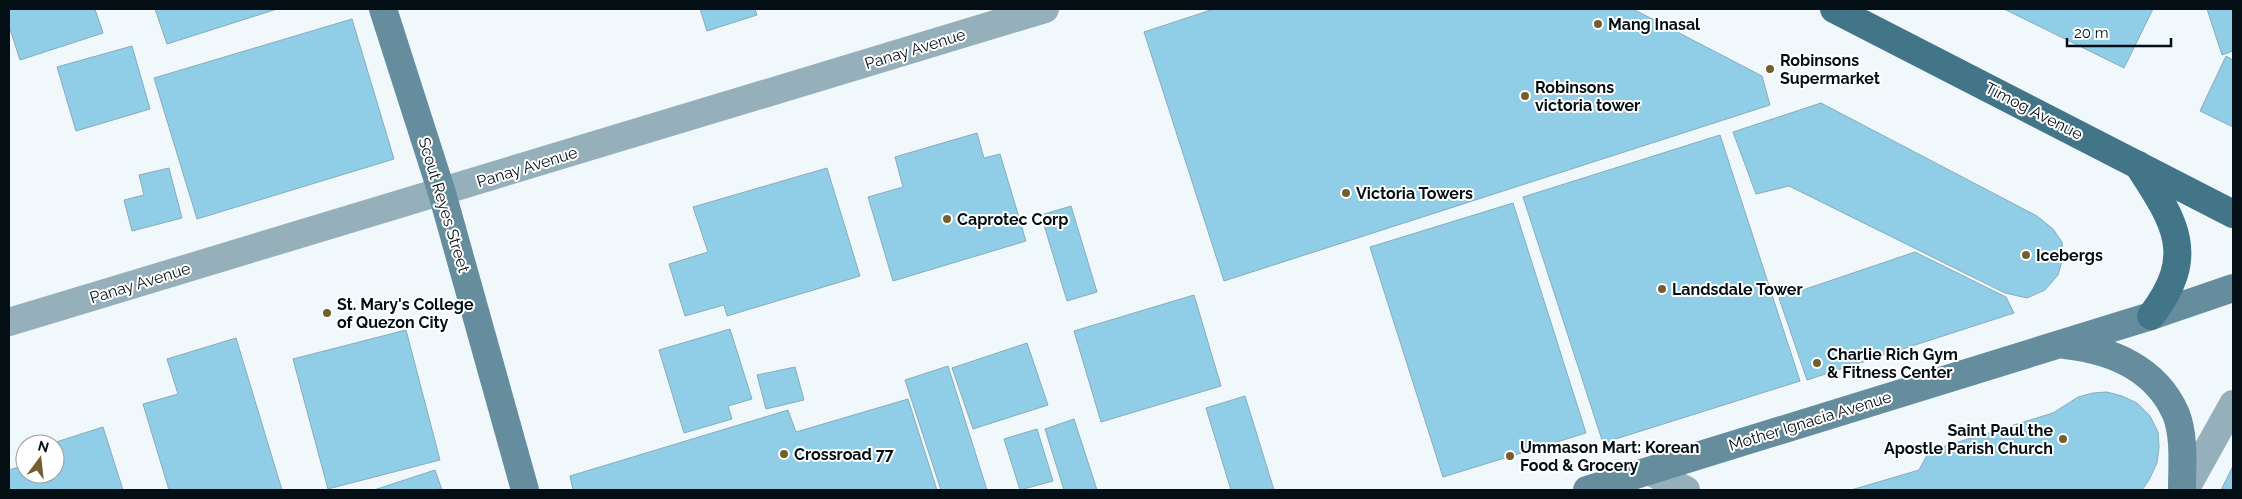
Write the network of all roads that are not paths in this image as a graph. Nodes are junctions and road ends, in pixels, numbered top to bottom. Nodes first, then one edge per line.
1 (383, 9) edge
2 (1045, 9) edge
3 (1834, 9) edge
4 (2138, 164) junction
5 (442, 193) junction
6 (2233, 214) edge
7 (2233, 288) edge
8 (2151, 316) junction
9 (9, 322) edge
10 (2058, 345) junction
11 (2233, 404) edge
12 (1649, 471) junction
13 (525, 490) edge
14 (1587, 490) edge
15 (1686, 490) edge
16 (2183, 490) edge

1 - 5 street, Scout Reyes Street
2 - 5 street, Panay Avenue
3 - 4 main road, Timog Avenue
4 - 6 main road, Timog Avenue
4 - 8 main road
5 - 9 street, Panay Avenue
5 - 13 street, Scout Reyes Street
7 - 8 street, Mother Ignacia Avenue
8 - 10 street, Mother Ignacia Avenue
10 - 12 street, Mother Ignacia Avenue
10 - 16 street
11 - 16 street
12 - 14 street, Mother Ignacia Avenue
12 - 15 street

